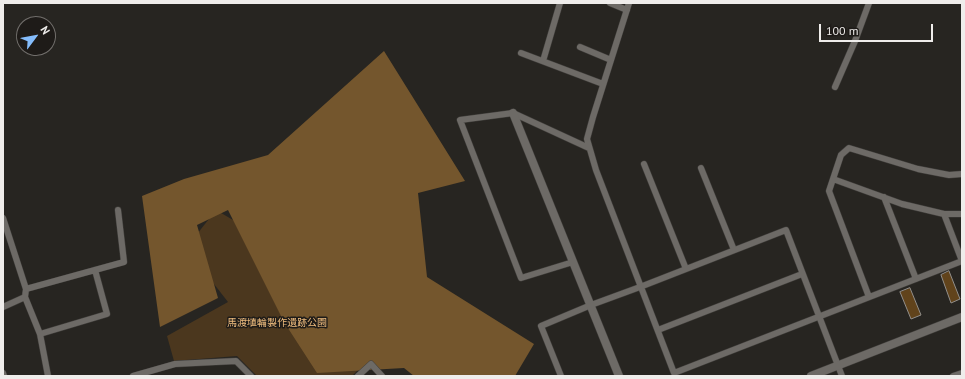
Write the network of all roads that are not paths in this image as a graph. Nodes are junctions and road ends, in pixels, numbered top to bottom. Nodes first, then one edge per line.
1 (560, 3) edge
2 (610, 3) edge
3 (629, 3) edge
4 (869, 3) edge
5 (627, 10) junction
6 (580, 48) dead end
7 (521, 53) dead end
8 (611, 60) junction
9 (543, 61) junction
10 (603, 84) junction
11 (835, 87) dead end
12 (513, 113) junction
13 (589, 148) junction
14 (644, 164) dead end
15 (701, 168) dead end
16 (962, 174) edge
17 (833, 179) junction
18 (884, 197) junction
19 (118, 210) dead end
20 (944, 214) junction
21 (962, 214) edge
22 (3, 218) edge
23 (734, 250) junction
24 (962, 261) edge
25 (574, 262) junction
26 (686, 269) junction
27 (95, 270) junction
28 (802, 274) junction
29 (916, 279) junction
30 (640, 287) junction
31 (26, 289) junction
32 (25, 297) junction
33 (869, 297) junction
34 (591, 305) junction
35 (3, 307) edge
36 (820, 317) junction
37 (962, 317) edge
38 (658, 330) junction
39 (40, 334) junction
40 (838, 366) junction
41 (3, 373) edge
42 (157, 373) edge
43 (4, 376) edge
44 (48, 376) edge
45 (133, 376) edge
46 (251, 376) edge
47 (358, 376) edge
48 (382, 376) edge
49 (561, 376) edge
50 (619, 376) edge
51 (811, 376) edge
52 (842, 376) edge

1 - 9 street
2 - 5 street
3 - 5 street
4 - 11 street
5 - 8 street
6 - 8 street
7 - 9 street
8 - 10 street
9 - 10 street
10 - 13 street
12 - 13 street
12 - 25 street
12 - 25 street
13 - 30 street
14 - 26 street
15 - 23 street
16 - 17 street
17 - 18 street
17 - 33 street
18 - 20 street
18 - 29 street
19 - 27 street
20 - 21 street
20 - 24 street
22 - 31 street
23 - 26 street
23 - 28 street
24 - 29 street
25 - 34 street
26 - 30 street
27 - 31 street
27 - 39 street
28 - 36 street
28 - 38 street
29 - 33 street
30 - 34 street
30 - 38 street
31 - 32 street
32 - 35 street
32 - 39 street
33 - 36 street
34 - 49 street
34 - 50 street
36 - 38 street
36 - 40 street
37 - 40 street
39 - 44 street
40 - 51 street
40 - 52 street
41 - 43 street
42 - 45 street
42 - 46 street
47 - 48 street

